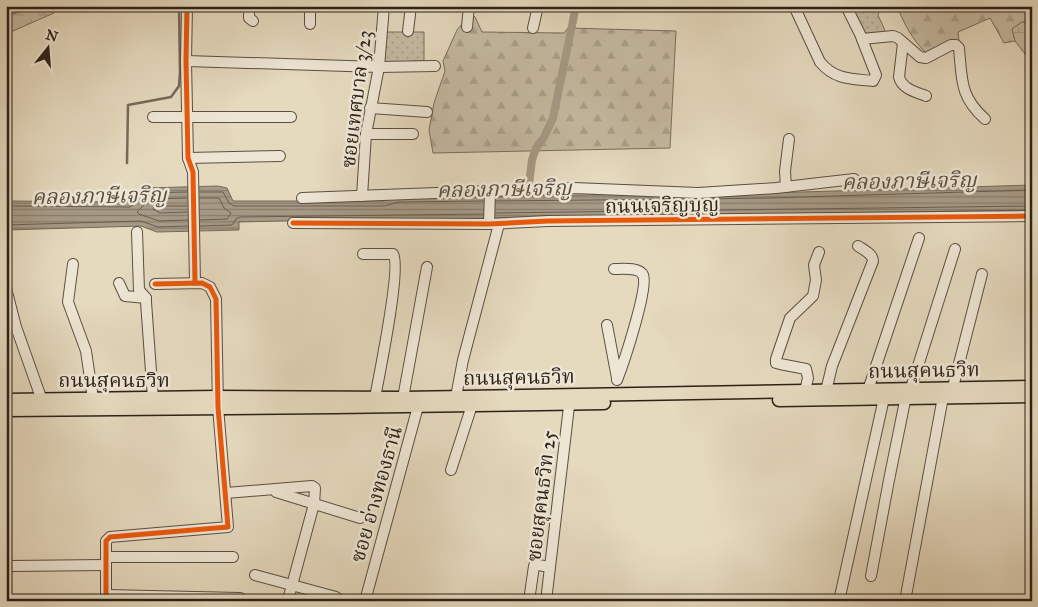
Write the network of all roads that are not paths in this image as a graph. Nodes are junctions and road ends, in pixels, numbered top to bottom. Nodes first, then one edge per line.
1 (18, 6) edge
2 (187, 6) edge
3 (249, 6) edge
4 (310, 6) edge
5 (384, 6) edge
6 (411, 6) edge
7 (469, 6) edge
8 (538, 6) edge
9 (794, 6) edge
10 (846, 6) edge
11 (6, 11) edge
12 (253, 22) dead end
13 (310, 24) dead end
14 (467, 28) dead end
15 (533, 28) dead end
16 (408, 31) dead end
17 (862, 39) junction
18 (903, 43) junction
19 (186, 61) junction
20 (435, 66) dead end
21 (379, 67) junction
22 (926, 96) dead end
23 (370, 108) junction
24 (427, 112) dead end
25 (152, 117) dead end
26 (291, 117) dead end
27 (187, 118) junction
28 (985, 119) dead end
29 (366, 134) junction
30 (413, 134) dead end
31 (789, 139) dead end
32 (280, 156) dead end
33 (188, 158) junction
34 (854, 179) dead end
35 (786, 187) junction
36 (490, 193) junction
37 (362, 196) junction
38 (302, 198) dead end
39 (1032, 216) edge
40 (293, 223) dead end
41 (492, 223) junction
42 (136, 232) dead end
43 (919, 238) dead end
44 (858, 246) dead end
45 (955, 249) dead end
46 (819, 252) dead end
47 (363, 254) dead end
48 (73, 264) dead end
49 (427, 267) dead end
50 (614, 269) dead end
51 (982, 274) dead end
52 (119, 283) dead end
53 (194, 283) junction
54 (155, 284) dead end
55 (6, 288) edge
56 (146, 298) junction
57 (607, 325) dead end
58 (11, 327) edge
59 (617, 380) junction
60 (953, 387) junction
61 (1032, 387) edge
62 (868, 390) junction
63 (805, 391) junction
64 (826, 391) junction
65 (908, 391) junction
66 (617, 394) junction
67 (1032, 396) edge
68 (943, 397) junction
69 (403, 398) junction
70 (884, 398) junction
71 (93, 399) junction
72 (153, 399) junction
73 (570, 399) junction
74 (6, 400) edge
75 (455, 401) junction
76 (218, 402) junction
77 (375, 402) junction
78 (420, 402) junction
79 (43, 404) junction
80 (472, 405) junction
81 (6, 410) edge
82 (451, 470) dead end
83 (270, 490) junction
84 (226, 493) junction
85 (314, 504) junction
86 (360, 518) dead end
87 (233, 556) dead end
88 (106, 561) junction
89 (10, 566) dead end
90 (550, 567) junction
91 (255, 574) dead end
92 (872, 576) dead end
93 (292, 584) junction
94 (336, 597) dead end
95 (106, 598) edge
96 (240, 598) dead end
97 (288, 600) edge
98 (365, 601) edge
99 (529, 601) edge
100 (546, 601) edge
101 (839, 601) edge
102 (905, 601) edge

1 - 11 street
2 - 19 street
3 - 12 street
4 - 13 street
5 - 21 street, ซอยเทศบาล 3/23
6 - 16 street
7 - 14 street
8 - 15 street
9 - 17 street
10 - 17 street
17 - 18 street
18 - 22 street
18 - 28 street
19 - 21 street
19 - 27 street
20 - 21 street
21 - 23 street, ซอยเทศบาล 3/23
23 - 24 street
23 - 29 street, ซอยเทศบาล 3/23
25 - 27 street
26 - 27 street
27 - 33 street
29 - 30 street
29 - 37 street, ซอยเทศบาล 3/23
31 - 35 street
32 - 33 street
33 - 53 street
34 - 35 street
35 - 36 street
36 - 37 street
36 - 41 street
37 - 38 street
39 - 41 street, ถนนเจริญบุญ
40 - 41 street, ถนนเจริญบุญ
41 - 75 street
42 - 56 street
43 - 62 street
44 - 64 street
45 - 65 street
46 - 63 street
47 - 77 street
48 - 71 street
49 - 69 street
50 - 59 street
51 - 60 street
52 - 56 street
53 - 54 street
53 - 76 street
55 - 58 street
56 - 72 street
57 - 59 street
58 - 79 street
59 - 66 street
60 - 61 main road, ถนนสุคนธวิท
60 - 65 main road, ถนนสุคนธวิท
62 - 64 main road, ถนนสุคนธวิท
62 - 65 main road, ถนนสุคนธวิท
63 - 64 main road, ถนนสุคนธวิท
63 - 66 main road, ถนนสุคนธวิท
65 - 68 main road, ถนนสุคนธวิท
65 - 70 main road, ถนนสุคนธวิท
65 - 92 street
66 - 73 main road, ถนนสุคนธวิท
67 - 68 main road, ถนนสุคนธวิท
68 - 102 street
69 - 77 main road, ถนนสุคนธวิท
69 - 78 main road, ถนนสุคนธวิท
70 - 73 main road, ถนนสุคนธวิท
70 - 101 street
71 - 72 main road, ถนนสุคนธวิท
71 - 79 main road, ถนนสุคนธวิท
72 - 76 main road, ถนนสุคนธวิท
73 - 75 main road, ถนนสุคนธวิท
73 - 80 main road, ถนนสุคนธวิท
73 - 90 street, ซอยสุคนธวิท 25
74 - 79 main road, ถนนสุคนธวิท
75 - 78 main road, ถนนสุคนธวิท
75 - 80 main road, ถนนสุคนธวิท
76 - 77 main road, ถนนสุคนธวิท
76 - 79 main road, ถนนสุคนธวิท
76 - 84 street
77 - 78 main road, ถนนสุคนธวิท
78 - 98 street, ซอย อ่างทองธานี
79 - 81 main road, ถนนสุคนธวิท
80 - 82 street
83 - 84 street
83 - 85 street
83 - 85 street
84 - 88 street
85 - 86 street
85 - 93 street
87 - 88 street
88 - 89 street
88 - 95 street
90 - 99 street
90 - 100 street, ซอยสุคนธวิท 25
91 - 93 street
93 - 94 street
93 - 97 street
95 - 96 street

